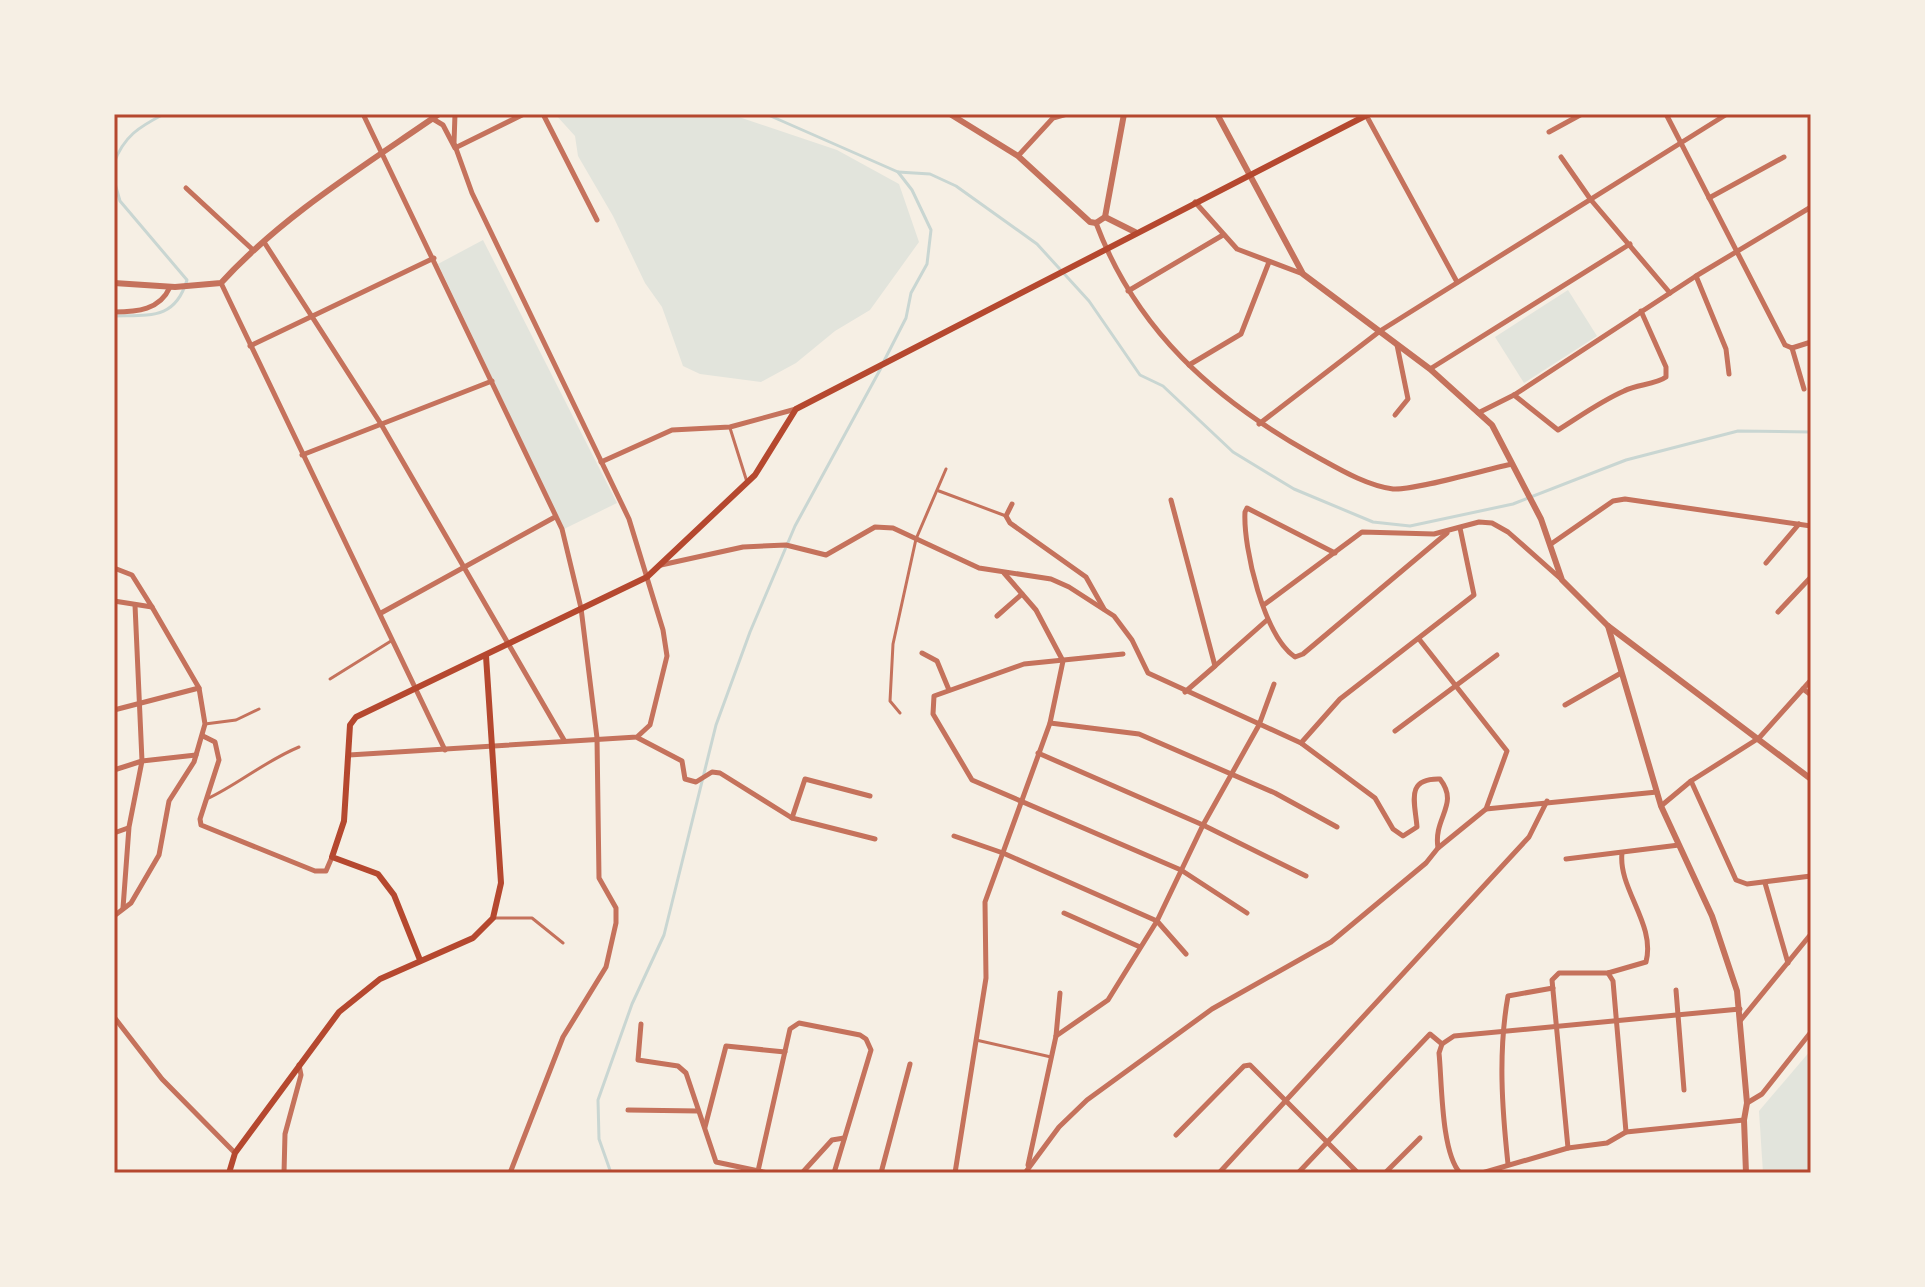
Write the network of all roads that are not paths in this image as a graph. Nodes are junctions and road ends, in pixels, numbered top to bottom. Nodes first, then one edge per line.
1 (363, 114) edge
2 (439, 114) edge
3 (455, 114) edge
4 (524, 114) edge
5 (543, 114) edge
6 (1067, 114) edge
7 (1124, 114) edge
8 (1217, 114) edge
9 (1582, 114) edge
10 (1666, 114) edge
11 (1727, 114) edge
12 (953, 115) edge
13 (1367, 115) edge
14 (432, 119) junction
15 (1549, 132) dead end
16 (1680, 142) junction
17 (455, 148) junction
18 (382, 151) junction
19 (1018, 156) junction
20 (1561, 157) dead end
21 (1784, 157) dead end
22 (1249, 173) junction
23 (186, 188) dead end
24 (1709, 198) junction
25 (1591, 200) junction
26 (1194, 201) junction
27 (1811, 207) edge
28 (1105, 217) junction
29 (597, 220) dead end
30 (1093, 223) junction
31 (1135, 232) junction
32 (1223, 235) junction
33 (264, 242) junction
34 (1630, 244) junction
35 (252, 249) junction
36 (1740, 253) junction
37 (434, 258) junction
38 (1269, 262) junction
39 (1303, 274) junction
40 (1696, 276) junction
41 (1457, 282) junction
42 (114, 283) edge
43 (220, 283) junction
44 (173, 287) junction
45 (1128, 291) junction
46 (1670, 293) junction
47 (1641, 311) junction
48 (114, 312) edge
49 (312, 318) junction
50 (1380, 331) junction
51 (1811, 342) edge
52 (1397, 344) junction
53 (250, 346) junction
54 (1792, 348) junction
55 (1189, 365) junction
56 (1430, 369) junction
57 (1729, 374) dead end
58 (492, 381) junction
59 (1804, 389) dead end
60 (1514, 395) junction
61 (796, 409) junction
62 (1478, 413) junction
63 (1395, 415) dead end
64 (381, 424) junction
65 (1259, 424) junction
66 (730, 427) junction
67 (302, 455) junction
68 (601, 462) junction
69 (1515, 467) junction
70 (946, 469) dead end
71 (747, 482) junction
72 (937, 490) junction
73 (1171, 500) dead end
74 (1012, 504) dead end
75 (1006, 516) junction
76 (556, 517) junction
77 (1799, 523) junction
78 (1811, 526) edge
79 (1460, 528) junction
80 (1447, 533) junction
81 (916, 539) junction
82 (1551, 544) junction
83 (1335, 553) junction
84 (1766, 563) dead end
85 (660, 565) junction
86 (114, 568) edge
87 (463, 568) junction
88 (1004, 573) junction
89 (647, 577) junction
90 (1811, 577) edge
91 (1562, 580) junction
92 (1022, 594) junction
93 (114, 601) edge
94 (1265, 604) junction
95 (135, 605) junction
96 (152, 607) junction
97 (581, 608) junction
98 (1105, 610) junction
99 (1778, 612) dead end
100 (381, 613) junction
101 (997, 616) dead end
102 (1267, 620) junction
103 (1608, 626) junction
104 (393, 639) junction
105 (1419, 639) junction
106 (508, 643) junction
107 (922, 653) dead end
108 (1123, 654) dead end
109 (1497, 655) dead end
110 (486, 656) junction
111 (1063, 661) junction
112 (1215, 666) junction
113 (1621, 673) junction
114 (330, 679) dead end
115 (1811, 680) edge
116 (1274, 684) dead end
117 (1457, 686) junction
118 (416, 687) junction
119 (199, 688) junction
120 (1803, 689) junction
121 (949, 690) junction
122 (1185, 692) junction
123 (1811, 695) edge
124 (141, 702) junction
125 (1565, 705) dead end
126 (259, 709) dead end
127 (114, 710) edge
128 (900, 713) dead end
129 (1050, 723) junction
130 (205, 724) junction
131 (1259, 725) junction
132 (1395, 731) dead end
133 (203, 736) junction
134 (637, 737) junction
135 (597, 738) junction
136 (1759, 738) junction
137 (564, 740) junction
138 (1301, 743) junction
139 (491, 746) junction
140 (299, 747) dead end
141 (445, 750) junction
142 (1038, 753) junction
143 (197, 755) junction
144 (349, 755) junction
145 (142, 761) junction
146 (114, 770) edge
147 (1232, 776) junction
148 (1811, 779) edge
149 (1691, 781) junction
150 (1657, 792) junction
151 (870, 796) dead end
152 (207, 799) junction
153 (1023, 801) junction
154 (1547, 801) junction
155 (1661, 806) junction
156 (1486, 809) junction
157 (792, 818) junction
158 (1203, 825) junction
159 (129, 827) junction
160 (1337, 827) dead end
161 (114, 833) edge
162 (954, 836) dead end
163 (875, 839) dead end
164 (1679, 845) junction
165 (1438, 848) junction
166 (1003, 853) junction
167 (1622, 853) junction
168 (332, 857) junction
169 (1566, 859) dead end
170 (1181, 870) junction
171 (1306, 876) dead end
172 (1811, 876) edge
173 (1765, 883) junction
174 (123, 909) junction
175 (1064, 913) dead end
176 (1247, 913) dead end
177 (114, 916) edge
178 (493, 918) junction
179 (1157, 921) junction
180 (1811, 934) edge
181 (563, 943) dead end
182 (1140, 947) junction
183 (1186, 954) dead end
184 (420, 960) junction
185 (1789, 964) junction
186 (1608, 973) junction
187 (1553, 988) junction
188 (1676, 990) dead end
189 (1060, 993) dead end
190 (1740, 1009) junction
191 (1678, 1012) junction
192 (114, 1017) edge
193 (1617, 1021) junction
194 (1740, 1021) junction
195 (641, 1024) dead end
196 (1557, 1024) junction
197 (1502, 1030) junction
198 (1811, 1032) edge
199 (1056, 1036) junction
200 (976, 1040) junction
201 (1442, 1044) junction
202 (785, 1052) junction
203 (1051, 1057) junction
204 (299, 1064) junction
205 (910, 1064) dead end
206 (1684, 1090) dead end
207 (1285, 1103) junction
208 (1747, 1103) junction
209 (628, 1110) dead end
210 (698, 1111) junction
211 (1744, 1120) junction
212 (704, 1130) junction
213 (1626, 1132) junction
214 (1176, 1135) dead end
215 (844, 1138) junction
216 (1420, 1138) dead end
217 (1326, 1143) junction
218 (1568, 1148) junction
219 (235, 1153) junction
220 (1508, 1164) junction
221 (1026, 1170) edge
222 (758, 1171) junction
223 (286, 1172) edge
224 (229, 1173) edge
225 (510, 1173) edge
226 (768, 1173) edge
227 (802, 1173) edge
228 (834, 1173) edge
229 (881, 1173) edge
230 (955, 1173) edge
231 (1219, 1173) edge
232 (1298, 1173) edge
233 (1358, 1173) edge
234 (1385, 1173) edge
235 (1460, 1173) edge
236 (1482, 1173) edge
237 (1746, 1173) edge

1 - 18 street
2 - 14 street
3 - 17 street
4 - 17 street
5 - 29 street
6 - 19 street
7 - 28 street
8 - 22 street
9 - 15 street
10 - 16 street
11 - 16 street
12 - 19 street
13 - 22 main road
13 - 41 street
14 - 17 street
14 - 18 street
16 - 24 street
16 - 25 street
17 - 68 street
18 - 33 street
18 - 37 street
19 - 30 street
20 - 25 street
21 - 24 street
22 - 26 main road
22 - 39 street
23 - 35 street
24 - 36 street
25 - 34 street
25 - 41 street
26 - 31 main road
26 - 32 street
27 - 36 street
28 - 30 street
28 - 31 street
30 - 45 street
31 - 61 main road
32 - 38 street
32 - 45 street
33 - 35 street
33 - 49 street
34 - 46 street
34 - 56 street
35 - 43 street
36 - 40 street
36 - 54 street
37 - 49 street
37 - 58 street
38 - 39 street
38 - 55 street
39 - 50 street
40 - 46 street
40 - 57 street
41 - 50 street
42 - 44 street
43 - 44 street
43 - 53 street
44 - 48 street
45 - 55 street
46 - 47 street
47 - 60 street
47 - 60 street
49 - 53 street
49 - 64 street
50 - 52 street
50 - 65 street
51 - 54 street
52 - 56 street
52 - 63 street
53 - 67 street
54 - 59 street
55 - 65 street
56 - 62 street
58 - 64 street
58 - 76 street
60 - 62 street
61 - 66 street
61 - 71 main road
62 - 69 street
64 - 67 street
64 - 87 street
65 - 69 street
66 - 68 street
66 - 71 street
67 - 100 street
68 - 89 street
69 - 82 street
70 - 72 street
71 - 85 main road
72 - 75 street
72 - 81 street
73 - 112 street
74 - 75 street
75 - 98 street
76 - 87 street
76 - 97 street
77 - 78 street
77 - 82 street
77 - 84 street
79 - 80 street
79 - 91 street
79 - 105 street
80 - 83 street
80 - 102 street
81 - 85 street
81 - 88 street
81 - 128 street
82 - 91 street
83 - 94 street
83 - 94 street
85 - 89 main road
86 - 96 street
87 - 100 street
87 - 106 street
88 - 92 street
88 - 98 street
89 - 97 main road
89 - 134 street
90 - 99 street
91 - 103 street
92 - 101 street
92 - 111 street
93 - 95 street
94 - 102 street
95 - 96 street
95 - 124 street
96 - 119 street
97 - 106 main road
97 - 135 street
98 - 122 street
100 - 104 street
102 - 112 street
103 - 113 street
103 - 136 street
104 - 114 street
104 - 118 street
105 - 117 street
105 - 138 street
106 - 110 main road
106 - 137 street
107 - 121 street
108 - 111 street
109 - 117 street
110 - 118 main road
110 - 139 main road
111 - 121 street
111 - 129 street
112 - 122 street
113 - 125 street
113 - 150 street
115 - 120 street
116 - 131 street
117 - 132 street
117 - 156 street
118 - 141 street
118 - 144 main road
119 - 124 street
119 - 130 street
120 - 123 street
120 - 136 street
121 - 153 street
122 - 131 street
124 - 127 street
124 - 145 street
126 - 130 street
129 - 142 street
129 - 147 street
130 - 133 street
131 - 138 street
131 - 147 street
133 - 143 street
133 - 152 street
134 - 135 street
134 - 157 street
135 - 137 street
135 - 225 street
136 - 148 street
136 - 149 street
137 - 139 street
138 - 165 street
139 - 141 street
139 - 178 main road
140 - 152 street
141 - 144 street
142 - 153 street
142 - 158 street
143 - 145 street
143 - 174 street
144 - 168 main road
145 - 146 street
145 - 159 street
147 - 158 street
147 - 160 street
149 - 155 street
149 - 173 street
150 - 154 street
150 - 155 street
151 - 157 street
152 - 168 street
153 - 166 street
153 - 170 street
154 - 156 street
154 - 207 street
155 - 164 street
156 - 165 street
157 - 163 street
158 - 170 street
158 - 171 street
159 - 161 street
159 - 174 street
162 - 166 street
164 - 167 street
164 - 190 street
165 - 221 street
166 - 179 street
166 - 200 street
167 - 169 street
167 - 186 street
168 - 184 main road
170 - 176 street
170 - 179 street
172 - 173 street
173 - 185 street
174 - 177 street
175 - 182 street
178 - 181 street
178 - 184 main road
179 - 182 street
179 - 183 street
180 - 185 street
182 - 199 street
184 - 204 main road
185 - 194 street
186 - 187 street
186 - 193 street
187 - 196 street
187 - 197 street
188 - 191 street
189 - 199 street
190 - 191 street
190 - 194 street
191 - 193 street
191 - 206 street
192 - 219 street
193 - 196 street
193 - 213 street
194 - 208 street
195 - 210 street
196 - 197 street
196 - 218 street
197 - 201 street
197 - 220 street
198 - 208 street
199 - 203 street
200 - 203 street
200 - 230 street
201 - 217 street
201 - 235 street
202 - 212 street
202 - 215 street
202 - 222 street
203 - 221 street
204 - 219 main road
204 - 223 street
205 - 229 street
207 - 214 street
207 - 217 street
207 - 231 street
208 - 211 street
209 - 210 street
210 - 212 street
211 - 213 street
211 - 237 street
212 - 222 street
213 - 218 street
215 - 227 street
215 - 228 street
216 - 234 street
217 - 232 street
217 - 233 street
218 - 220 street
219 - 224 main road
220 - 236 street
222 - 226 street

